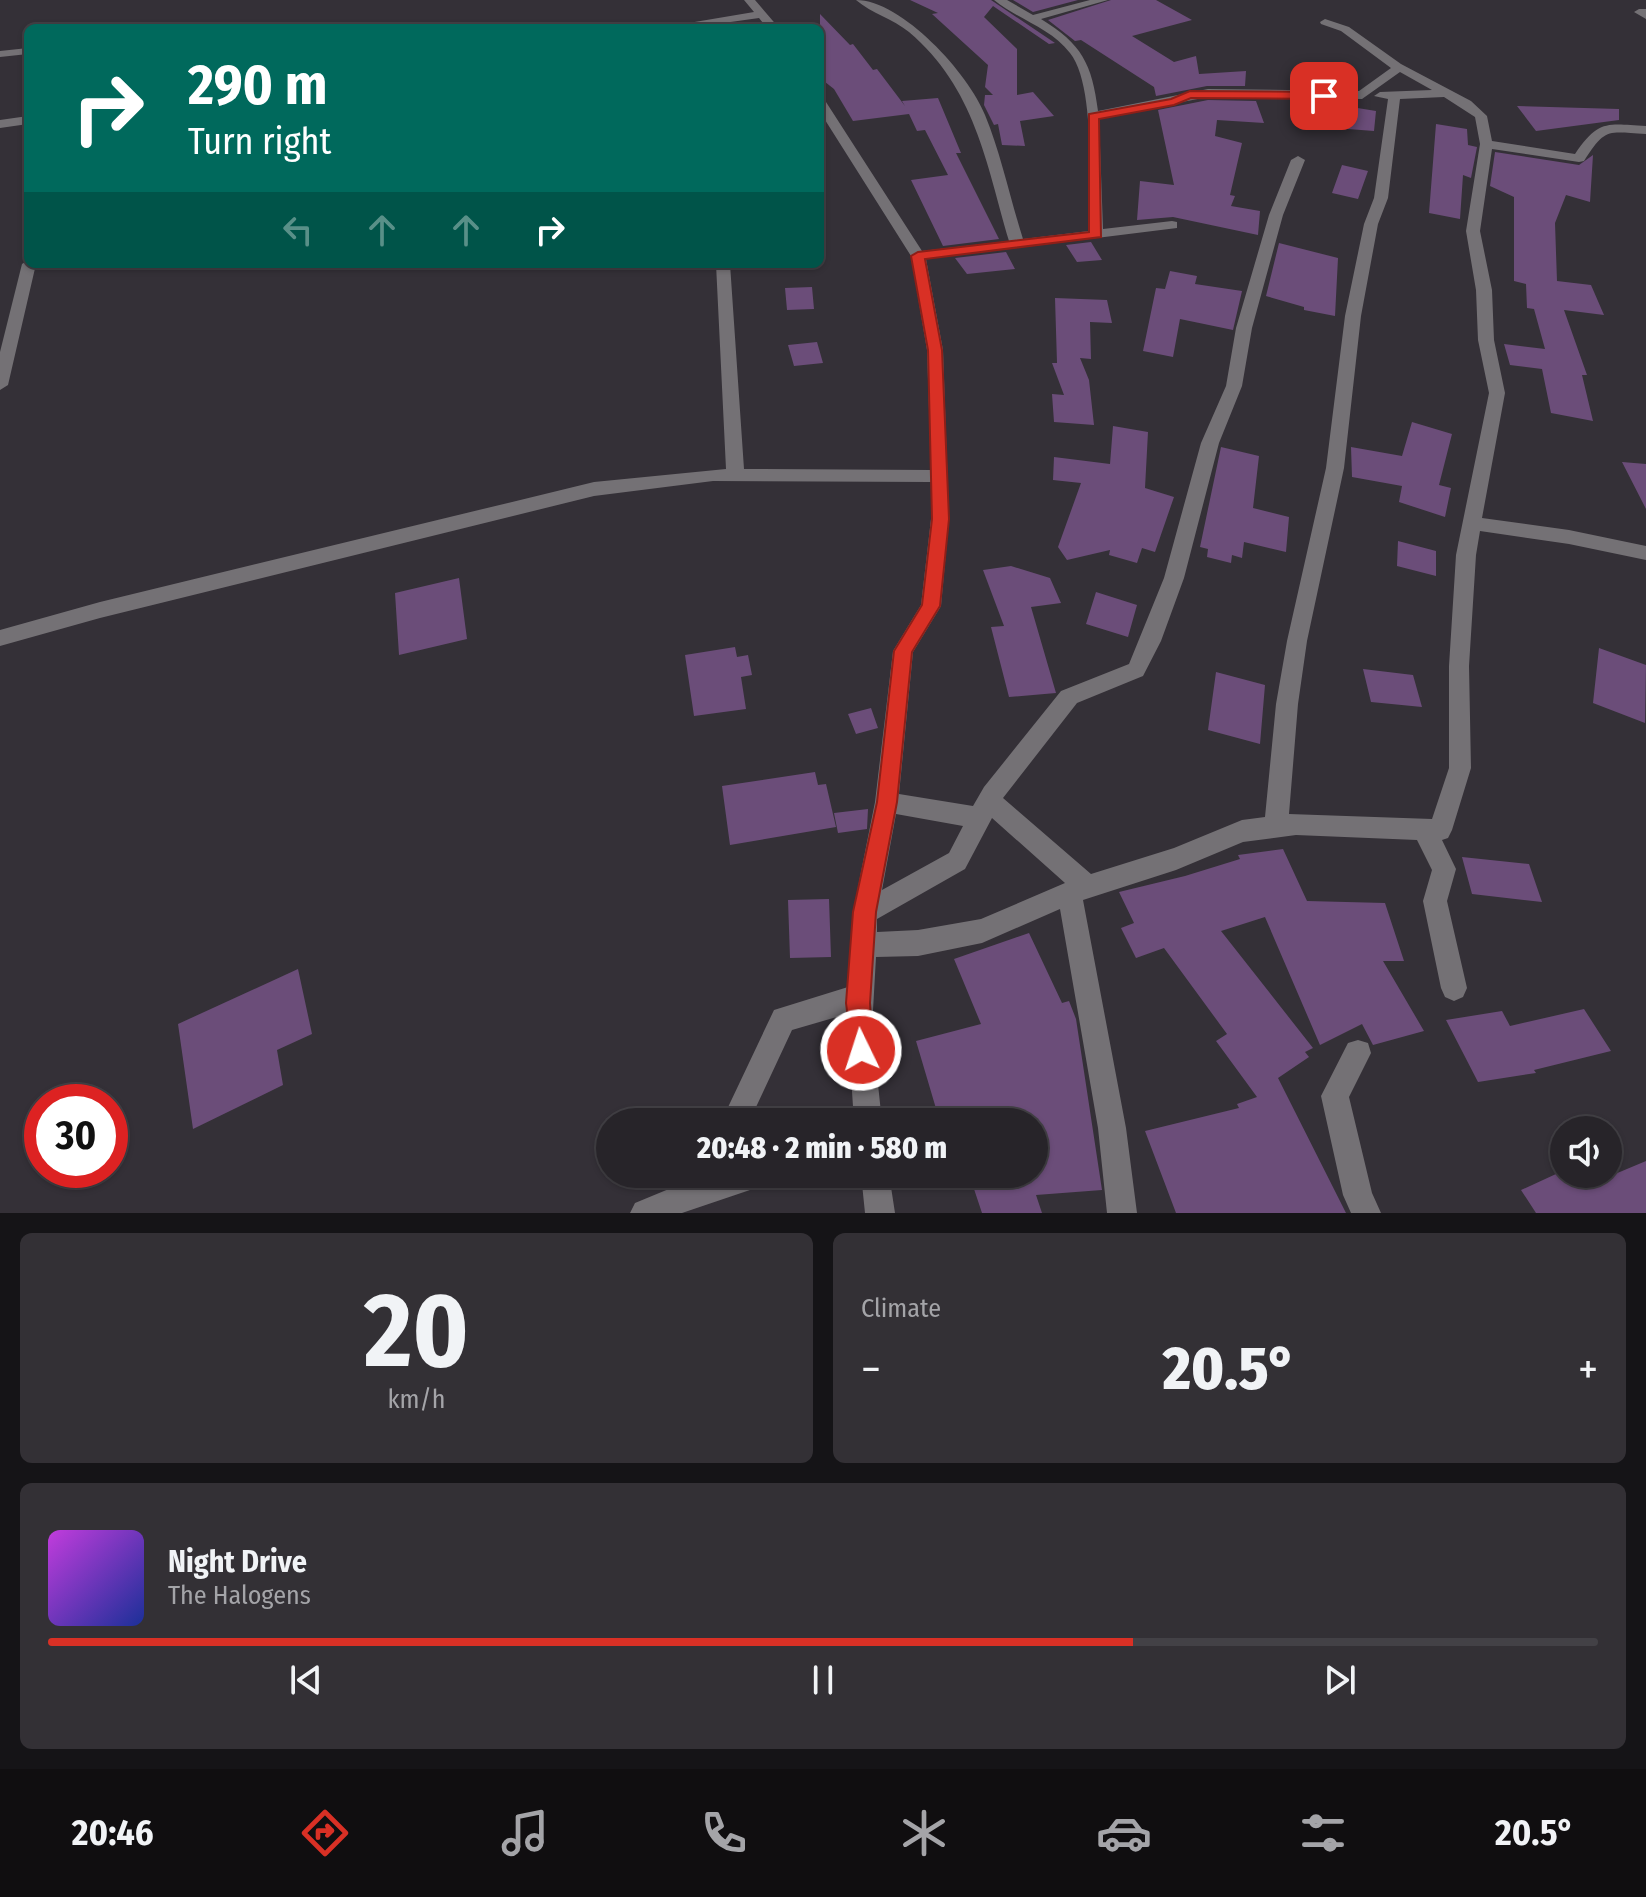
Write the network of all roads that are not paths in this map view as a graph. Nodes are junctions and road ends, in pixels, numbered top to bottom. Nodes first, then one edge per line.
1 (749, 0) edge
2 (861, 0) edge
3 (999, 0) edge
4 (1103, 0) edge
5 (764, 14) junction
6 (1033, 18) junction
7 (1325, 22) dead end
8 (693, 24) edge
9 (770, 24) edge
10 (24, 51) edge
11 (0, 54) edge
12 (1397, 66) junction
13 (1444, 93) junction
14 (1362, 95) junction
15 (1394, 96) junction
16 (824, 108) edge
17 (1093, 116) junction
18 (24, 121) edge
19 (0, 124) edge
20 (1646, 130) edge
21 (1486, 144) junction
22 (1298, 160) dead end
23 (1172, 225) dead end
24 (1096, 235) junction
25 (1017, 244) junction
26 (918, 256) junction
27 (28, 268) edge
28 (723, 268) edge
29 (0, 385) edge
30 (735, 475) junction
31 (939, 476) junction
32 (1472, 523) junction
33 (1646, 553) edge
34 (0, 638) edge
35 (887, 802) junction
36 (984, 810) junction
37 (1276, 826) junction
38 (1424, 829) junction
39 (1079, 890) junction
40 (865, 912) junction
41 (864, 945) junction
42 (1454, 988) dead end
43 (860, 997) junction
44 (1358, 1053) dead end
45 (742, 1108) edge
46 (867, 1108) edge
47 (695, 1188) edge
48 (877, 1188) edge
49 (645, 1213) edge
50 (880, 1213) edge
51 (1122, 1213) edge
52 (1366, 1213) edge

1 - 5 street
2 - 25 street
3 - 6 street
4 - 6 street
5 - 8 street
5 - 9 street
6 - 17 street
7 - 12 street
10 - 11 street
12 - 13 street
12 - 14 street
13 - 15 street
13 - 21 street
14 - 15 street
14 - 17 street
15 - 37 street
16 - 26 street
17 - 24 street
18 - 19 street
20 - 21 street
21 - 32 street
22 - 36 street
23 - 24 street
24 - 25 street
25 - 26 street
26 - 31 street
27 - 29 street
28 - 30 street
30 - 31 street
30 - 34 street
31 - 35 street
32 - 33 street
32 - 38 street
35 - 36 street
35 - 40 street
36 - 39 street
36 - 40 street
37 - 38 street
37 - 39 street
38 - 42 street
39 - 41 street
39 - 51 street
40 - 41 street
41 - 43 street
43 - 45 street
43 - 46 street
44 - 52 street
47 - 49 street
48 - 50 street

